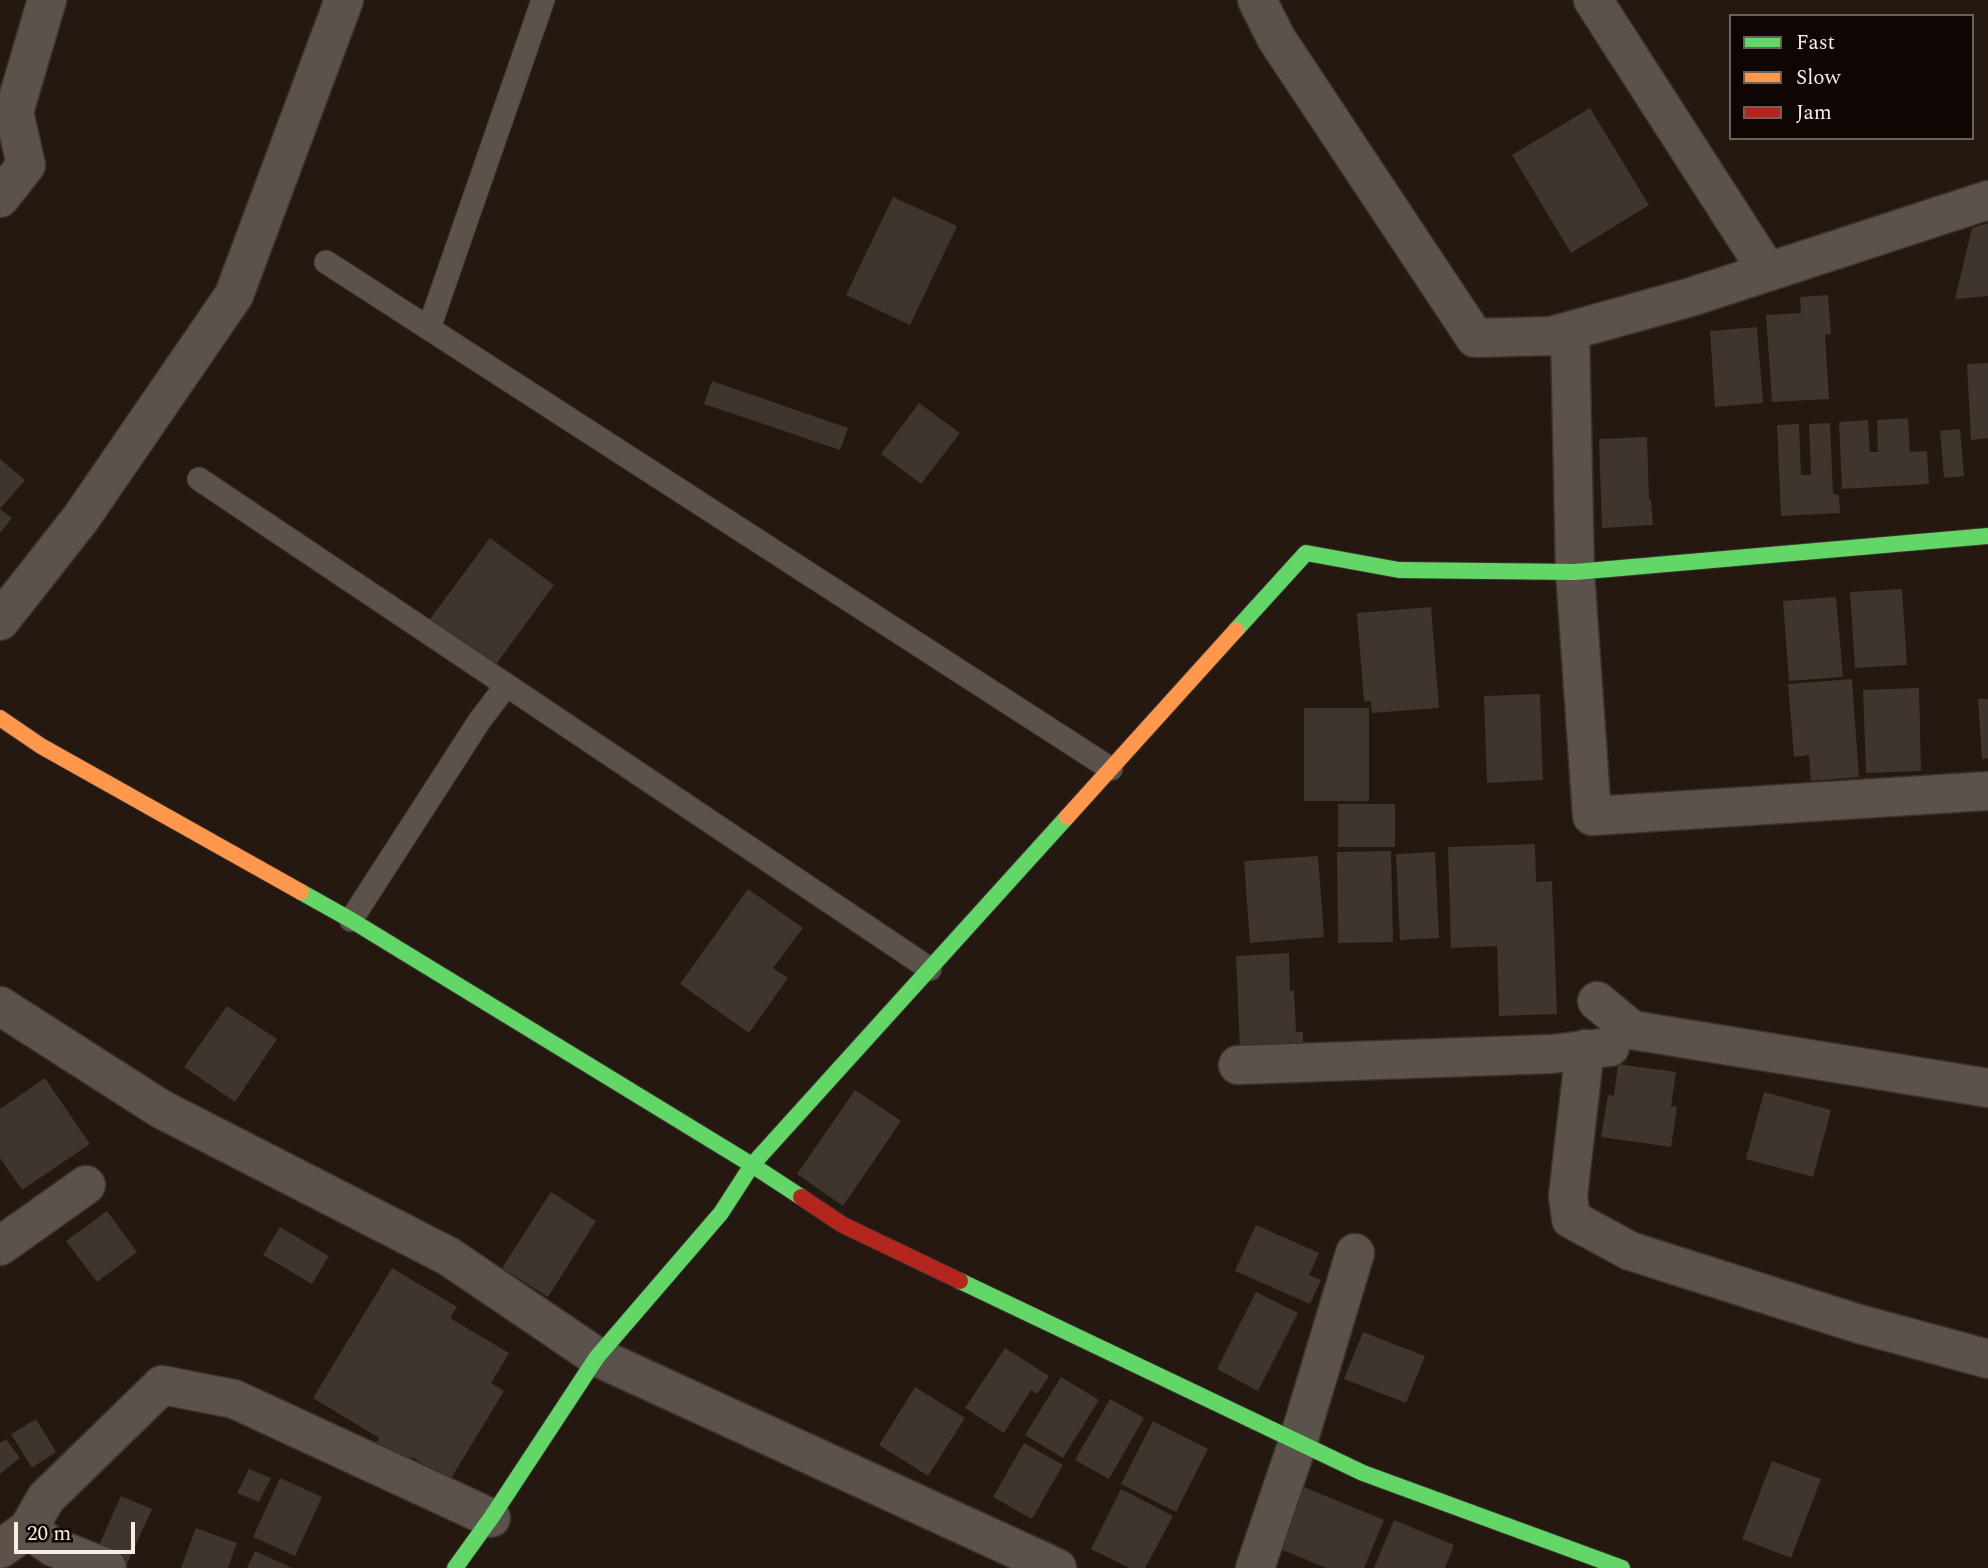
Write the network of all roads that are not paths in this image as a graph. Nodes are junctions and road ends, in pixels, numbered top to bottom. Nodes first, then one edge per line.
1 (47, 0) edge
2 (344, 0) edge
3 (543, 0) edge
4 (1257, 0) edge
5 (1592, 0) edge
6 (0, 198) edge
7 (1988, 200) edge
8 (326, 262) dead end
9 (1768, 272) junction
10 (429, 328) junction
11 (1570, 331) junction
12 (199, 480) dead end
13 (1988, 536) edge
14 (1575, 572) junction
15 (0, 621) edge
16 (506, 686) junction
17 (0, 718) edge
18 (1111, 769) junction
19 (1988, 791) edge
20 (351, 920) junction
21 (930, 969) junction
22 (1597, 1001) dead end
23 (0, 1006) edge
24 (1632, 1030) junction
25 (1585, 1049) junction
26 (1238, 1065) dead end
27 (1988, 1088) edge
28 (752, 1165) junction
29 (86, 1185) dead end
30 (0, 1246) edge
31 (1354, 1253) dead end
32 (597, 1357) junction
33 (1988, 1359) edge
34 (1298, 1442) junction
35 (491, 1518) junction
36 (14, 1539) edge
37 (107, 1568) edge
38 (455, 1568) edge
39 (1057, 1568) edge
40 (1255, 1568) edge
41 (1622, 1568) edge

1 - 6 street
2 - 15 street
3 - 10 lane
4 - 11 street
5 - 9 street
7 - 9 street
8 - 10 lane
9 - 11 street
10 - 18 lane
11 - 14 street
12 - 16 lane
13 - 14 street
14 - 18 street
14 - 19 street
16 - 20 lane
16 - 21 lane
17 - 20 street
18 - 21 street
20 - 28 street
21 - 28 street
22 - 24 street
23 - 32 street
24 - 25 street
24 - 27 street
25 - 26 street
25 - 33 street
28 - 32 street
28 - 34 street
29 - 30 street
31 - 34 street
32 - 35 street
32 - 39 street
34 - 40 street
34 - 41 street
35 - 36 street
35 - 38 street
36 - 37 street

